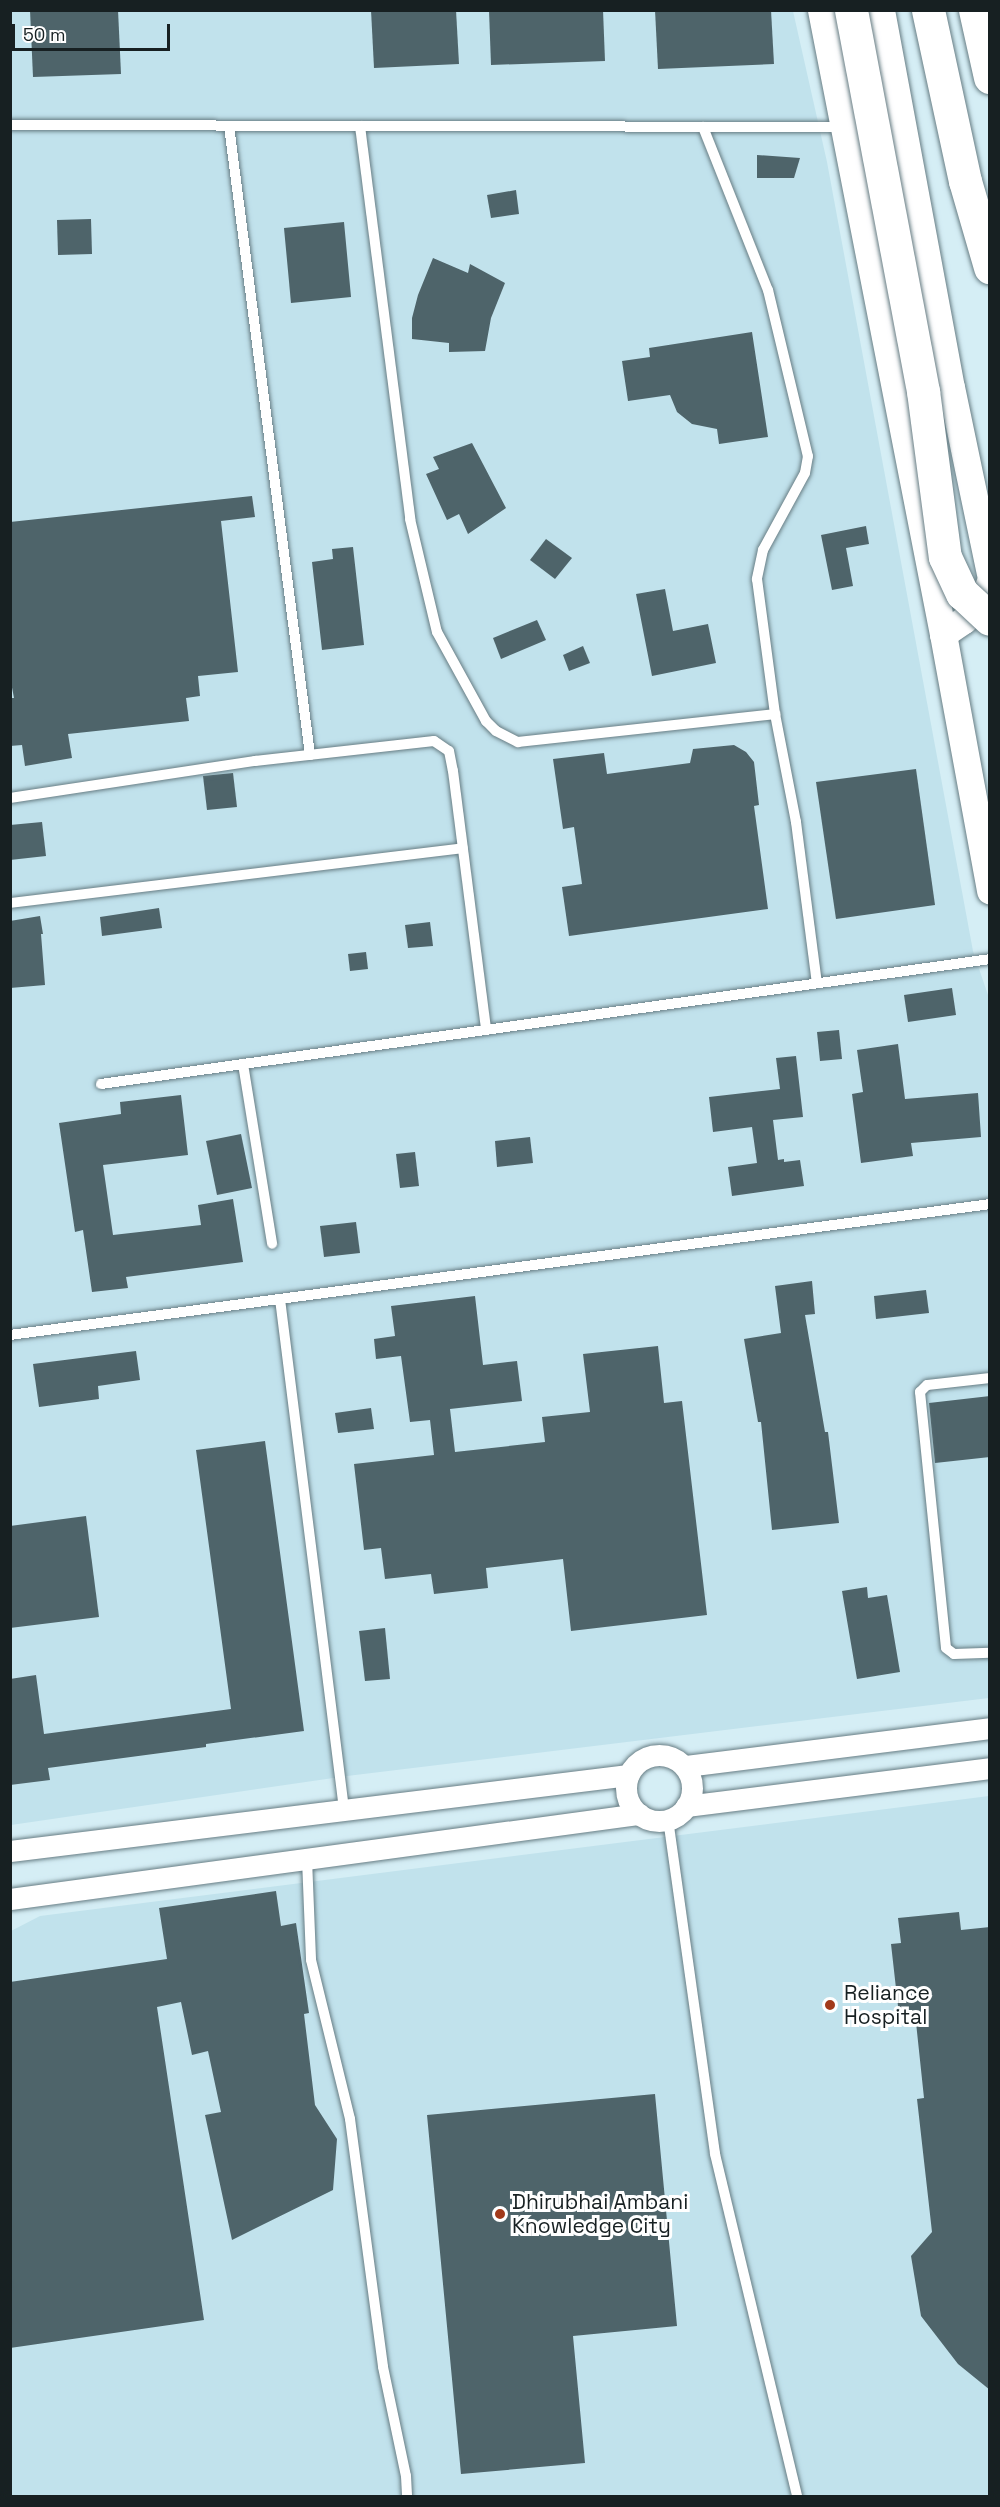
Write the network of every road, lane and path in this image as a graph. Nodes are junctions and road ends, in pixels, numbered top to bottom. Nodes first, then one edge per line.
1 (821, 10) edge
2 (851, 10) edge
3 (881, 10) edge
4 (928, 10) edge
5 (975, 10) edge
6 (990, 77) edge
7 (10, 125) edge
8 (229, 126) junction
9 (360, 126) junction
10 (703, 127) junction
11 (846, 127) junction
12 (990, 267) edge
13 (990, 573) edge
14 (990, 581) edge
15 (990, 619) edge
16 (943, 634) junction
17 (775, 714) junction
18 (310, 755) junction
19 (10, 798) edge
20 (463, 848) junction
21 (990, 891) edge
22 (10, 903) edge
23 (990, 959) edge
24 (817, 983) junction
25 (486, 1030) junction
26 (243, 1064) junction
27 (101, 1084) dead end
28 (990, 1204) edge
29 (272, 1244) dead end
30 (280, 1299) junction
31 (10, 1335) edge
32 (990, 1378) edge
33 (990, 1653) edge
34 (990, 1728) edge
35 (686, 1766) junction
36 (990, 1768) edge
37 (628, 1776) junction
38 (686, 1806) junction
39 (344, 1809) junction
40 (639, 1814) junction
41 (668, 1819) junction
42 (10, 1851) edge
43 (307, 1859) junction
44 (10, 1899) edge
45 (407, 2496) edge
46 (797, 2496) edge

1 - 11 street
2 - 15 main road, bridge
3 - 13 street
4 - 12 main road
5 - 6 main road
7 - 8 lane
8 - 9 lane
8 - 18 lane
9 - 10 lane
9 - 17 lane
10 - 11 lane
10 - 17 lane
11 - 16 street
14 - 16 street
16 - 21 street
17 - 24 lane
18 - 19 lane
18 - 20 lane
20 - 22 lane
20 - 25 lane
23 - 24 lane
24 - 25 lane
25 - 26 lane
26 - 27 lane
26 - 29 lane
28 - 30 lane
30 - 31 lane
30 - 39 lane
32 - 33 lane
34 - 35 street
35 - 37 street
35 - 38 street
36 - 38 street
37 - 39 street
37 - 40 street
38 - 41 street
39 - 42 street
40 - 41 street
40 - 43 street
41 - 46 lane
43 - 44 street
43 - 45 lane

